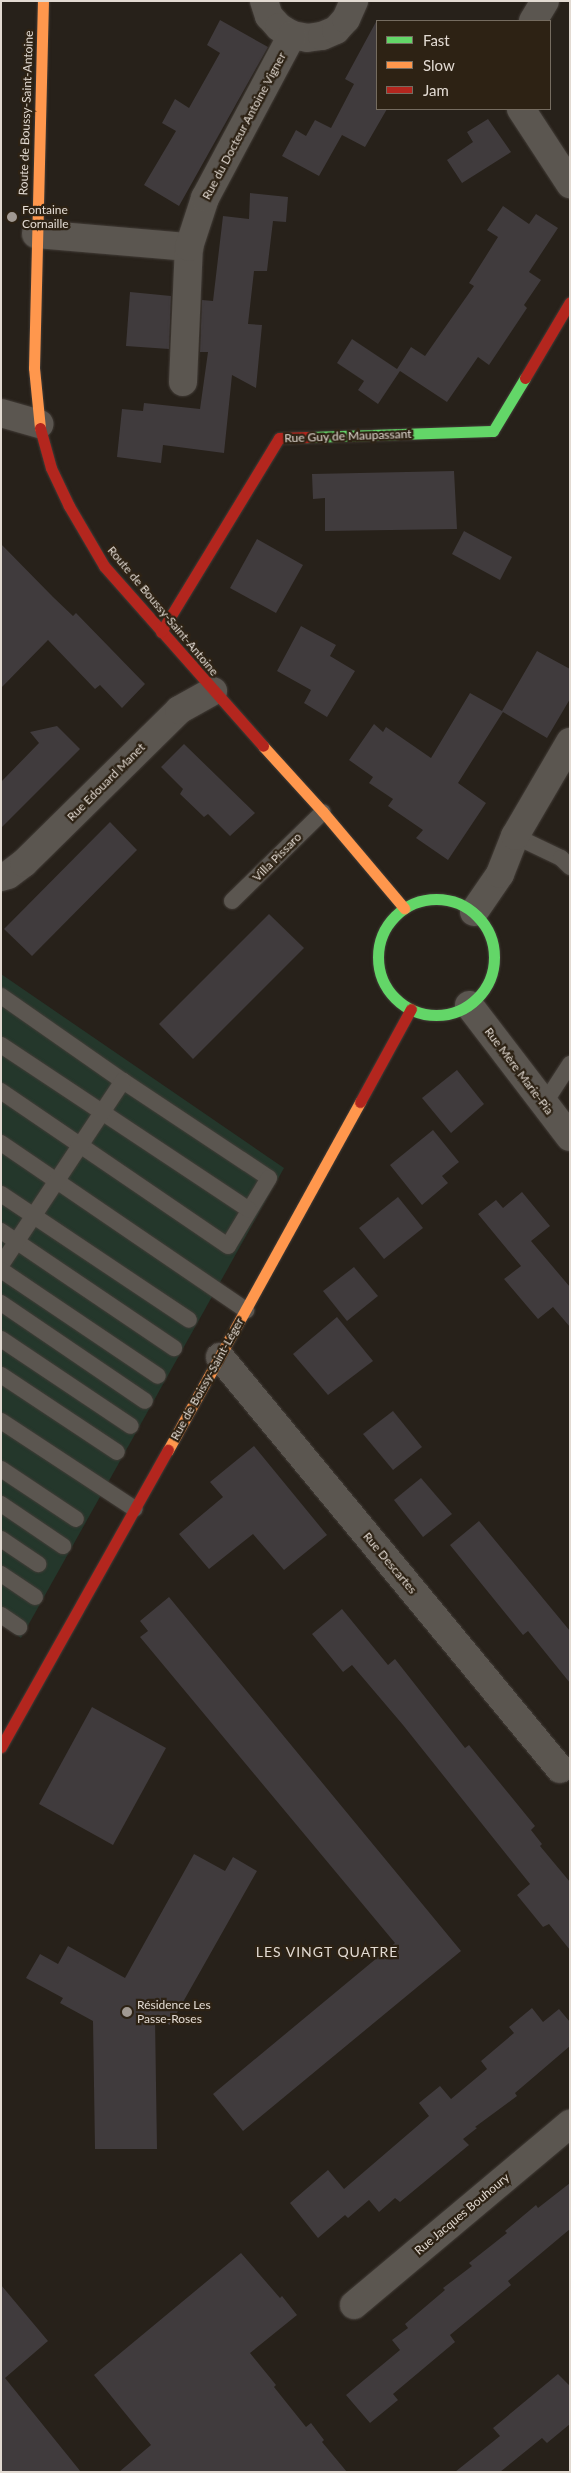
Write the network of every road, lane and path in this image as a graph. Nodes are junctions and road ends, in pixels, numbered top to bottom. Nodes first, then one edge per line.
1 (42, 1) edge
2 (264, 1) edge
3 (354, 1) edge
4 (544, 1) edge
5 (533, 20) edge
6 (292, 35) junction
7 (523, 110) edge
8 (570, 184) edge
9 (36, 234) junction
10 (189, 247) junction
11 (570, 302) edge
12 (183, 382) dead end
13 (1, 413) edge
14 (39, 424) junction
15 (161, 632) junction
16 (213, 691) junction
17 (570, 742) edge
18 (323, 812) junction
19 (515, 836) junction
20 (570, 867) edge
21 (1, 877) edge
22 (232, 902) dead end
23 (404, 908) junction
24 (474, 912) junction
25 (1, 996) edge
26 (469, 1005) junction
27 (411, 1009) junction
28 (1, 1045) edge
29 (570, 1064) edge
30 (124, 1081) junction
31 (1, 1091) edge
32 (544, 1104) junction
33 (103, 1113) junction
34 (570, 1137) edge
35 (1, 1143) edge
36 (81, 1146) junction
37 (58, 1182) junction
38 (1, 1194) edge
39 (249, 1210) junction
40 (34, 1216) junction
41 (1, 1231) edge
42 (17, 1242) junction
43 (1, 1265) edge
44 (1, 1270) edge
45 (1, 1303) edge
46 (246, 1310) junction
47 (189, 1320) dead end
48 (1, 1339) edge
49 (174, 1348) dead end
50 (220, 1358) junction
51 (1, 1375) edge
52 (158, 1376) dead end
53 (145, 1401) dead end
54 (1, 1421) edge
55 (131, 1426) dead end
56 (116, 1452) dead end
57 (1, 1469) edge
58 (1, 1504) edge
59 (135, 1509) junction
60 (76, 1519) dead end
61 (1, 1540) edge
62 (63, 1546) dead end
63 (38, 1564) dead end
64 (1, 1574) edge
65 (35, 1597) dead end
66 (1, 1615) edge
67 (18, 1627) dead end
68 (1, 1748) edge
69 (560, 1769) dead end
70 (570, 2124) edge
71 (354, 2305) dead end

1 - 9 main road, Route de Boussy-Saint-Antoine
2 - 6 street
3 - 6 street
4 - 5 street
6 - 10 street, Rue du Docteur Antoine Vigner
7 - 8 street
9 - 10 street
9 - 14 main road, Route de Boussy-Saint-Antoine
10 - 12 street, Rue du Docteur Antoine Vigner
11 - 15 main road, Rue Guy de Maupassant
13 - 14 street
14 - 15 main road, Route de Boussy-Saint-Antoine
15 - 16 main road, Route de Boussy-Saint-Antoine
16 - 18 main road, Route de Boussy-Saint-Antoine
16 - 21 street, Rue Edouard Manet
17 - 19 street
18 - 22 lane, Villa Pissaro
18 - 23 main road, Route de Boussy-Saint-Antoine
19 - 20 lane
19 - 24 street
23 - 24 main road
23 - 27 main road
24 - 26 main road
25 - 30 lane
26 - 27 main road
26 - 32 street, Rue Mère Marie-Pia
27 - 46 main road, Rue de Boissy-Saint-Léger
28 - 33 lane
29 - 32 lane
30 - 33 lane
30 - 39 lane
31 - 36 lane
32 - 34 street, Rue Mère Marie-Pia
33 - 36 lane
33 - 39 lane
35 - 37 lane
36 - 37 lane
36 - 39 lane
37 - 40 lane
37 - 46 lane
38 - 40 lane
40 - 42 lane
40 - 47 lane
41 - 42 lane
42 - 43 lane
42 - 49 lane
44 - 52 lane
45 - 53 lane
46 - 50 main road, Rue de Boissy-Saint-Léger
48 - 55 lane
50 - 59 main road, Rue de Boissy-Saint-Léger
50 - 69 street, Rue Descartes
51 - 56 lane
54 - 59 lane
57 - 60 lane
58 - 62 lane
59 - 68 main road, Rue de Boissy-Saint-Léger
61 - 63 lane
64 - 65 lane
66 - 67 lane
70 - 71 street, Rue Jacques Bouhoury

